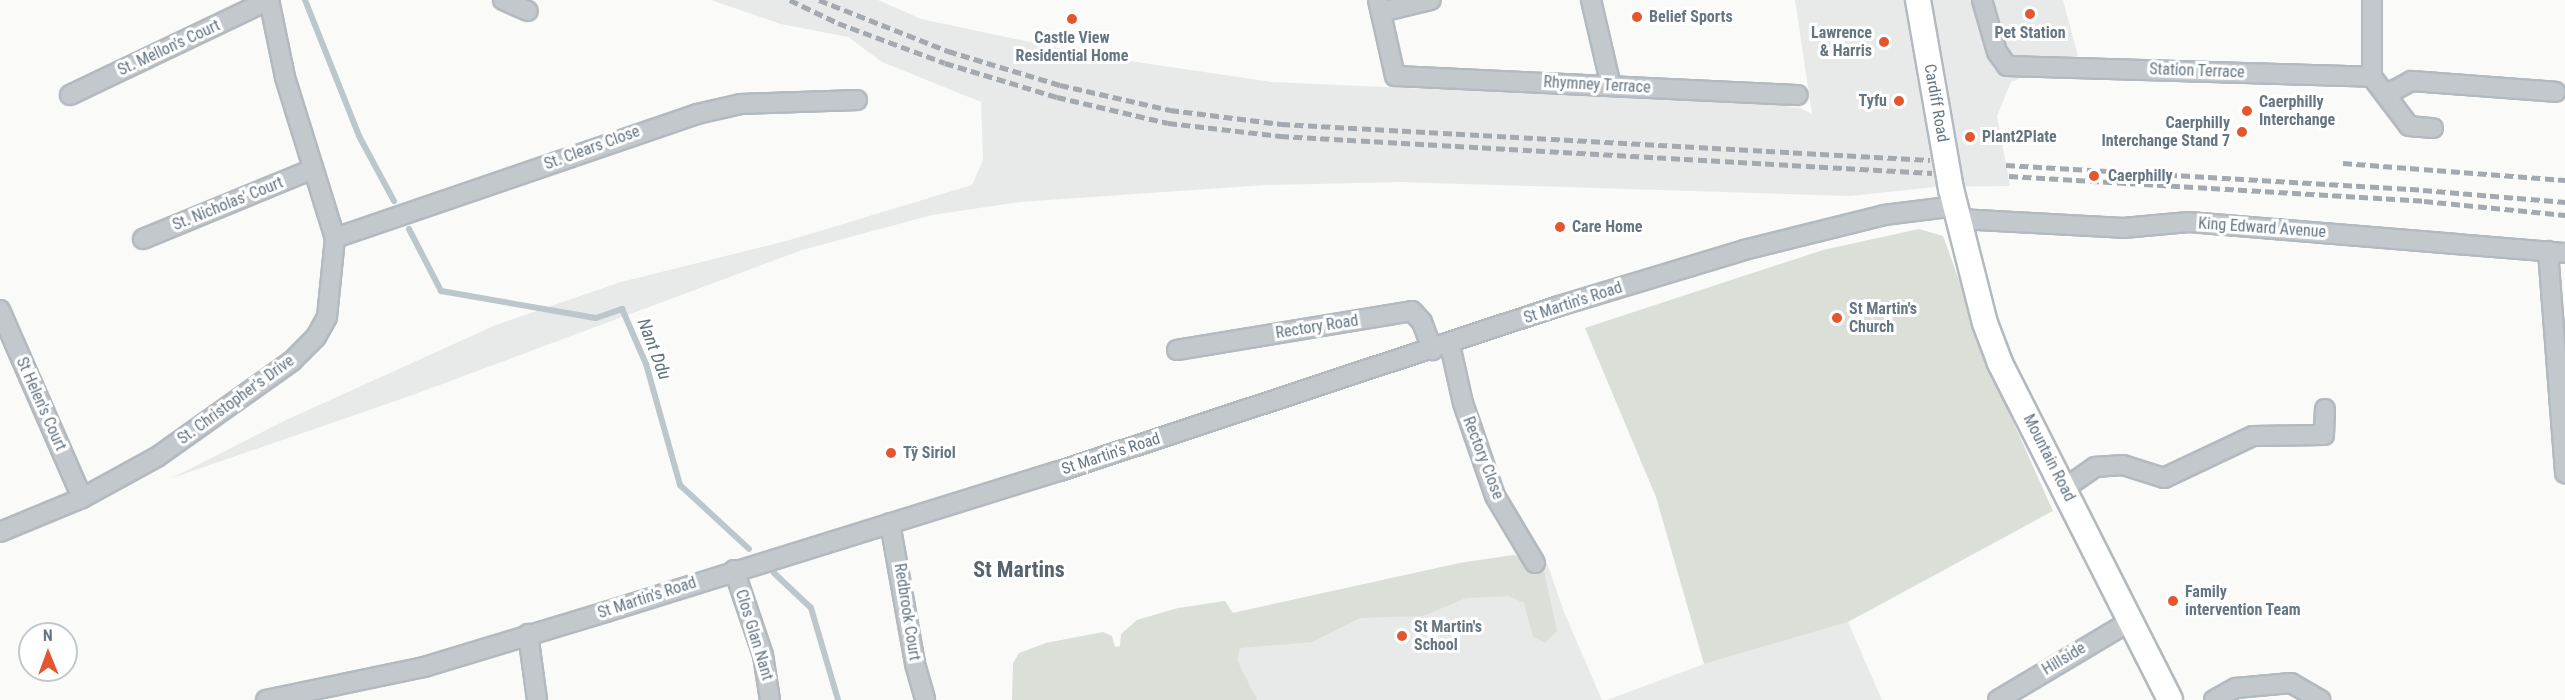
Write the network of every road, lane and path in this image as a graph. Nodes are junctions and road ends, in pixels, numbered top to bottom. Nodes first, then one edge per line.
1 (269, 0) edge
2 (503, 0) edge
3 (1431, 0) edge
4 (1591, 0) edge
5 (1918, 0) edge
6 (1982, 0) edge
7 (2372, 0) edge
8 (1380, 6) edge
9 (528, 11) dead end
10 (2372, 77) junction
11 (1611, 86) junction
12 (2556, 92) dead end
13 (1798, 94) dead end
14 (2387, 94) junction
15 (70, 95) dead end
16 (857, 100) dead end
17 (2433, 128) dead end
18 (313, 169) junction
19 (1957, 212) junction
20 (335, 238) junction
21 (143, 239) dead end
22 (2557, 252) edge
23 (0, 310) edge
24 (1441, 347) junction
25 (1177, 350) dead end
26 (2325, 409) dead end
27 (2565, 473) edge
28 (2065, 488) junction
29 (82, 498) junction
30 (890, 522) junction
31 (0, 532) edge
32 (1535, 563) dead end
33 (734, 570) junction
34 (2132, 620) junction
35 (528, 634) junction
36 (266, 700) edge
37 (537, 700) edge
38 (770, 700) edge
39 (926, 700) edge
40 (1998, 700) edge
41 (2170, 700) edge
42 (2214, 700) edge
43 (2320, 700) edge

1 - 15 street, St. Mellon's Court
1 - 18 street, St. Christopher's Drive
2 - 9 street
3 - 8 street
4 - 11 street
5 - 19 main road, Cardiff Road
6 - 10 street, Station Terrace
7 - 10 street
8 - 11 street, Rhymney Terrace
10 - 14 street
11 - 13 street, Rhymney Terrace
12 - 14 street
14 - 17 street
16 - 20 street, St. Clears Close
18 - 20 street, St. Christopher's Drive
18 - 21 street, St. Nicholas' Court
19 - 22 street, King Edward Avenue
19 - 24 street, St Martin's Road
19 - 28 main road, Mountain Road
20 - 29 street, St. Christopher's Drive
22 - 27 street
23 - 29 street, St Helen's Court
24 - 25 street, Rectory Road
24 - 30 street, St Martin's Road
24 - 32 street, Rectory Close
26 - 28 street
28 - 34 main road, Mountain Road
29 - 31 street, St. Christopher's Drive
30 - 33 street, St Martin's Road
30 - 39 street, Redbrook Court
33 - 35 street, St Martin's Road
33 - 38 street, Clos Glan Nant
34 - 40 street, Hillside
34 - 41 main road, Mountain Road
35 - 36 street, St Martin's Road
35 - 37 street
42 - 43 street

